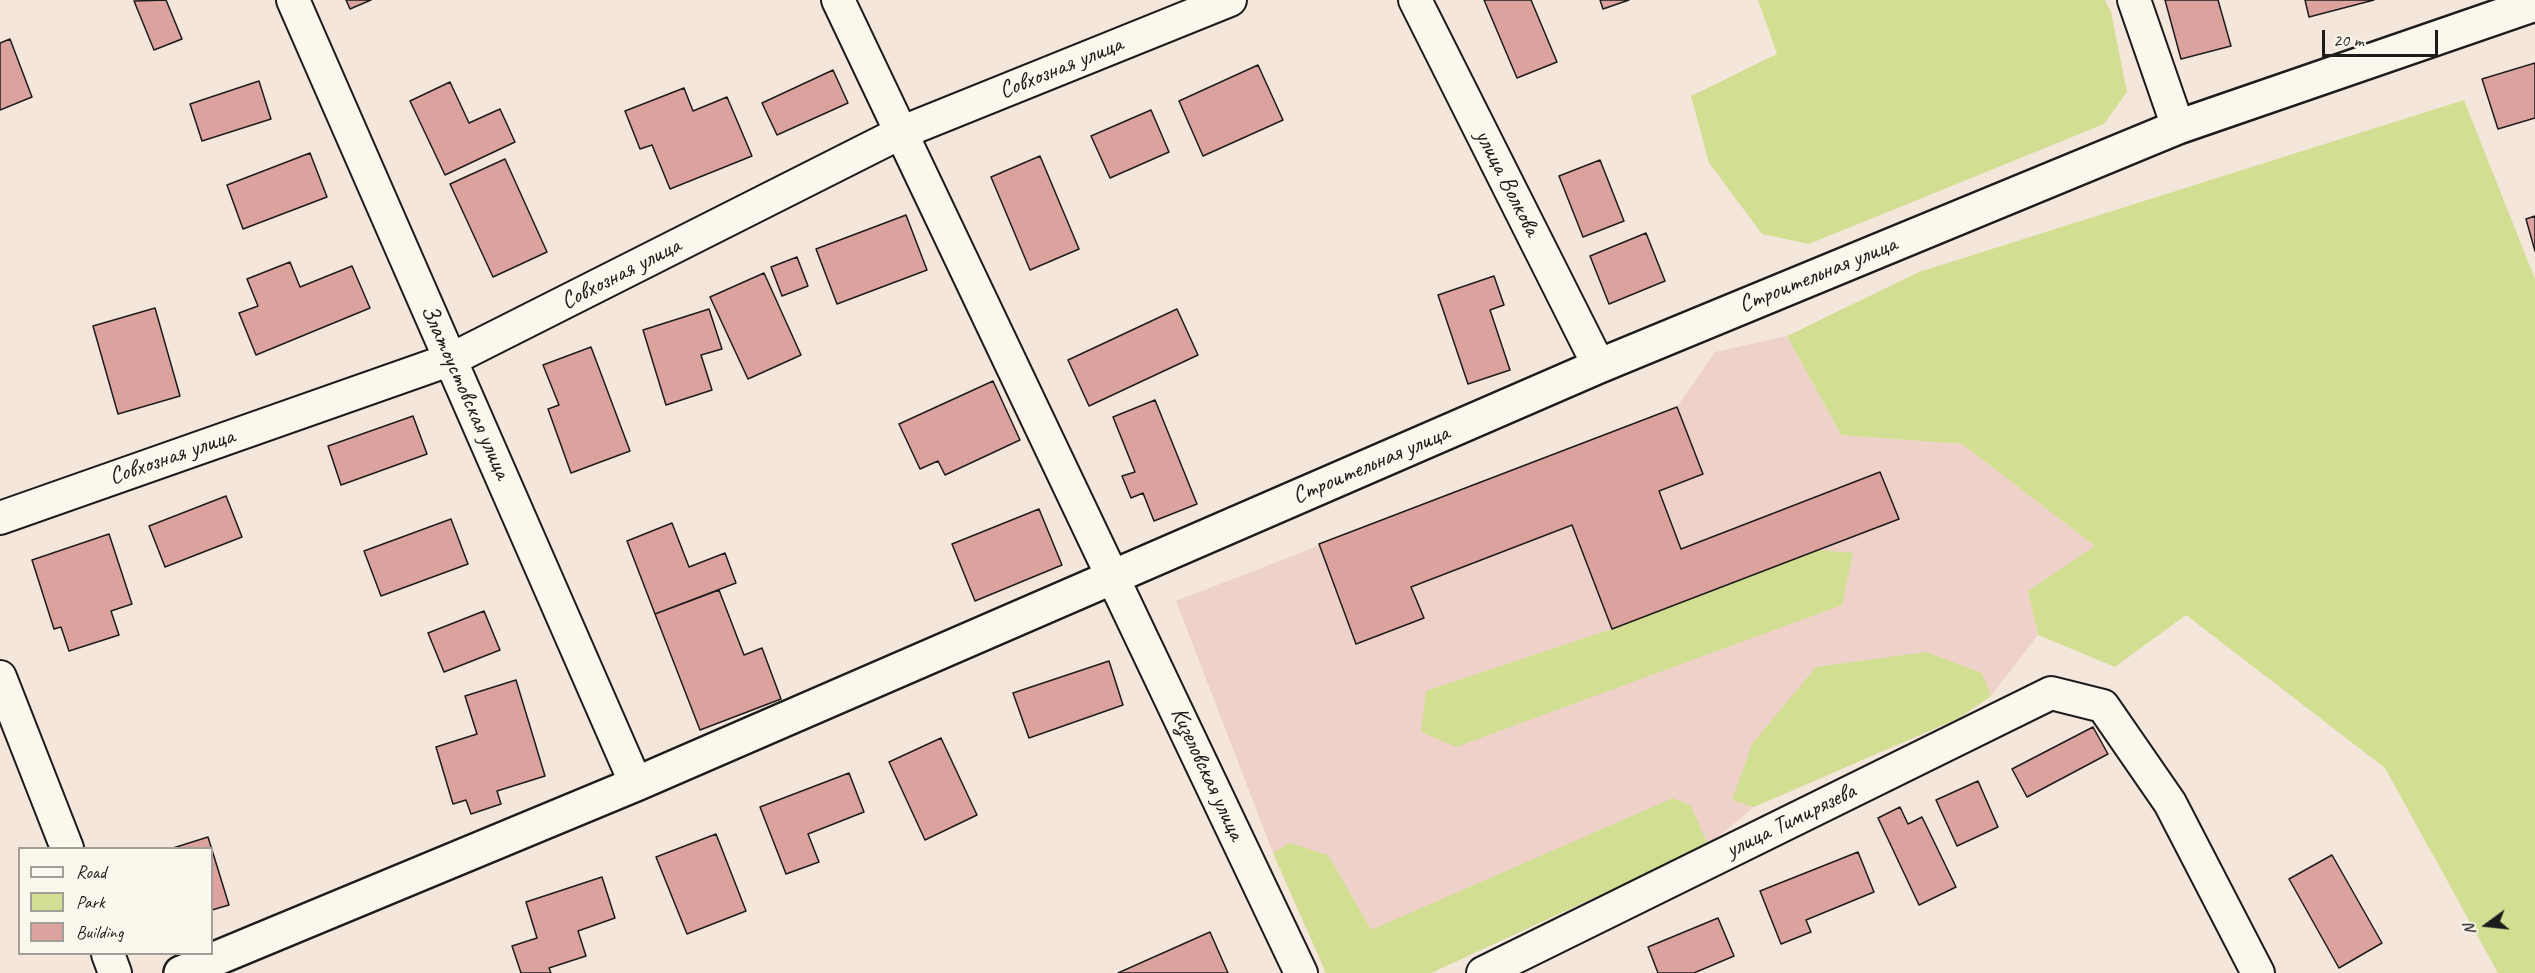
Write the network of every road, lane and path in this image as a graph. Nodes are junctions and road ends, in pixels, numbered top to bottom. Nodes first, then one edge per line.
1 (293, 0) edge
2 (838, 0) edge
3 (1230, 0) edge
4 (1415, 0) edge
5 (2134, 0) edge
6 (2535, 4) edge
7 (2178, 127) junction
8 (900, 133) junction
9 (452, 359) junction
10 (1599, 366) junction
11 (0, 518) edge
12 (1113, 576) junction
13 (0, 677) edge
14 (636, 784) junction
15 (66, 847) edge
16 (108, 955) edge
17 (115, 973) edge
18 (181, 973) edge
19 (1301, 973) edge
20 (1483, 973) edge
21 (2258, 973) edge

1 - 9 street, Златоустовская улица
2 - 8 street, Кизеловская улица
3 - 8 street, Совхозная улица
4 - 10 street, улица Волкова
5 - 7 street
6 - 7 street, Строительная улица
7 - 10 street, Строительная улица
8 - 9 street, Совхозная улица
8 - 12 street, Кизеловская улица
9 - 11 street, Совхозная улица
9 - 14 street, Златоустовская улица
10 - 12 street, Строительная улица
12 - 14 street, Строительная улица
12 - 19 street, Кизеловская улица
13 - 15 street
14 - 18 street, Строительная улица
16 - 17 street
20 - 21 street, улица Тимирязева

